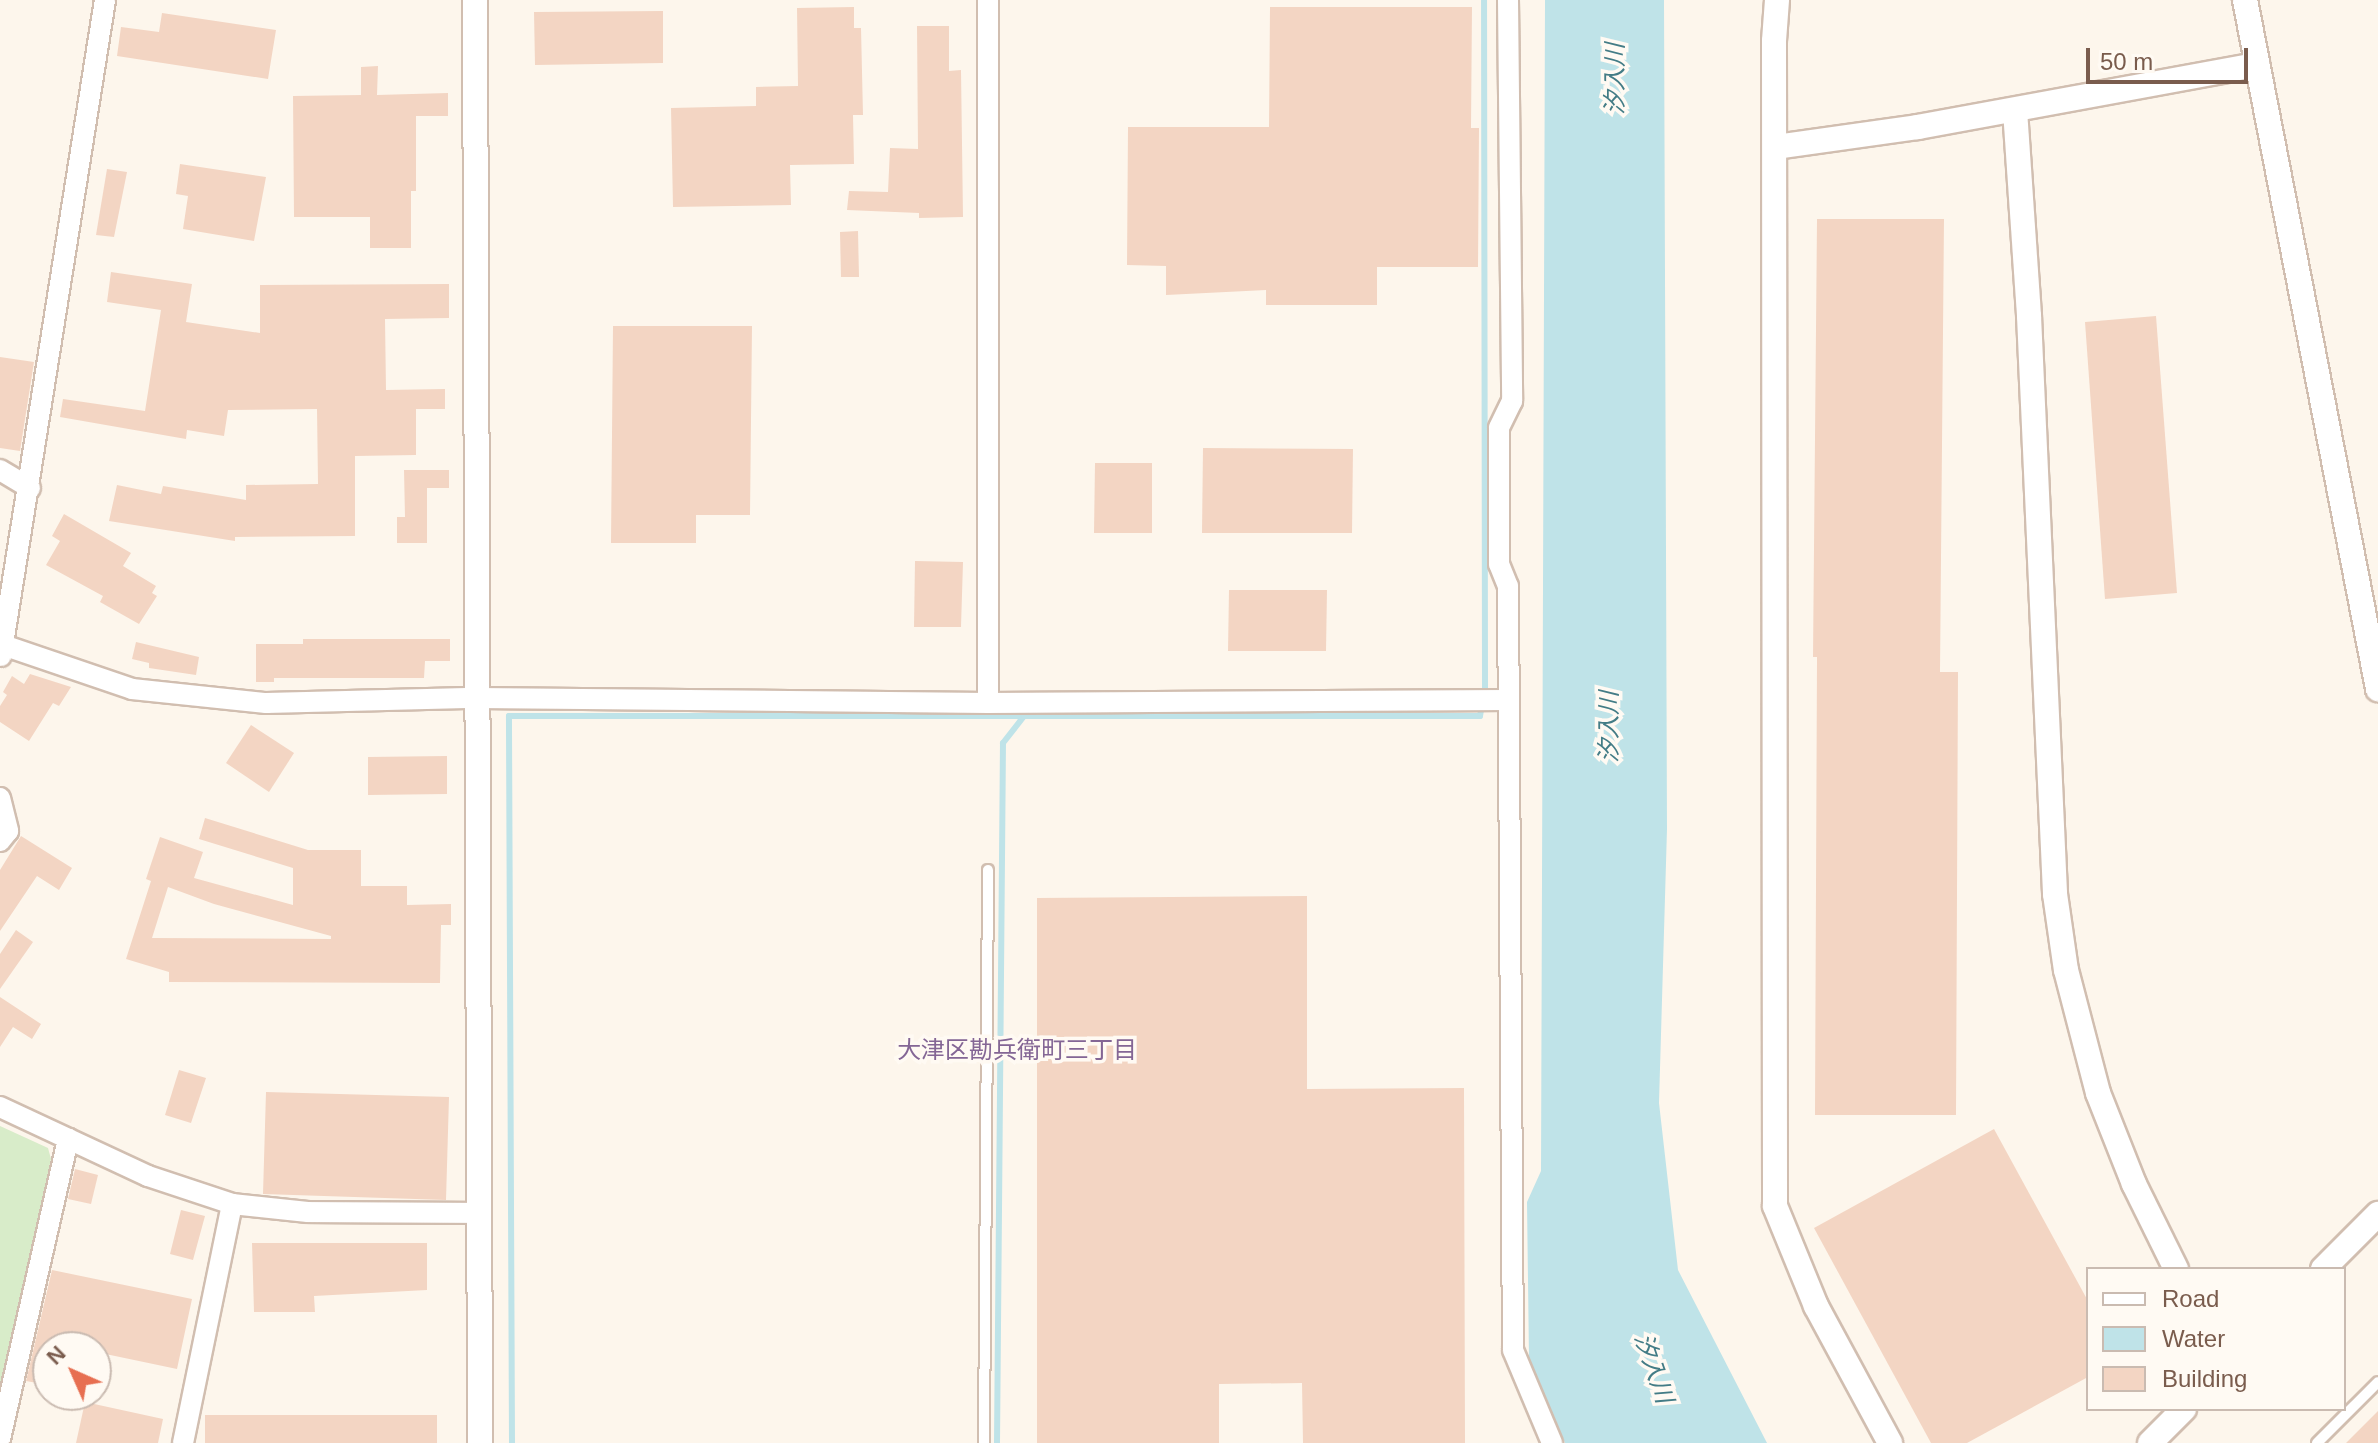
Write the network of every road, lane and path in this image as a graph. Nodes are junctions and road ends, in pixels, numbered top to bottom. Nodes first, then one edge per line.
1 (105, 0) edge
2 (475, 0) edge
3 (988, 0) edge
4 (1508, 0) edge
5 (1777, 0) edge
6 (2245, 0) edge
7 (2257, 65) junction
8 (2015, 110) junction
9 (1776, 147) junction
10 (0, 470) edge
11 (30, 488) junction
12 (2372, 626) edge
13 (2, 650) edge
14 (2378, 689) edge
15 (477, 698) junction
16 (1508, 700) junction
17 (988, 703) junction
18 (0, 798) edge
19 (0, 841) edge
20 (988, 870) dead end
21 (0, 1107) edge
22 (68, 1139) junction
23 (232, 1204) junction
24 (481, 1213) junction
25 (2378, 1214) edge
26 (2175, 1267) edge
27 (2325, 1267) edge
28 (2378, 1382) edge
29 (2182, 1411) edge
30 (0, 1439) edge
31 (2159, 1439) edge
32 (183, 1443) edge
33 (480, 1443) edge
34 (984, 1443) edge
35 (1552, 1443) edge
36 (1890, 1443) edge
37 (2317, 1443) edge

1 - 11 street
2 - 15 street
3 - 17 street
4 - 16 street
5 - 9 street
6 - 7 street
7 - 8 street
7 - 12 street
8 - 9 street
8 - 26 street
9 - 36 street
10 - 11 street
11 - 13 street
12 - 14 street
13 - 15 street
15 - 17 street
15 - 24 street
16 - 17 street
16 - 35 street
18 - 19 street
20 - 34 lane
21 - 22 street
22 - 23 street
22 - 30 street
23 - 24 street
23 - 32 street
24 - 33 street
25 - 27 street
28 - 37 lane
29 - 31 street

